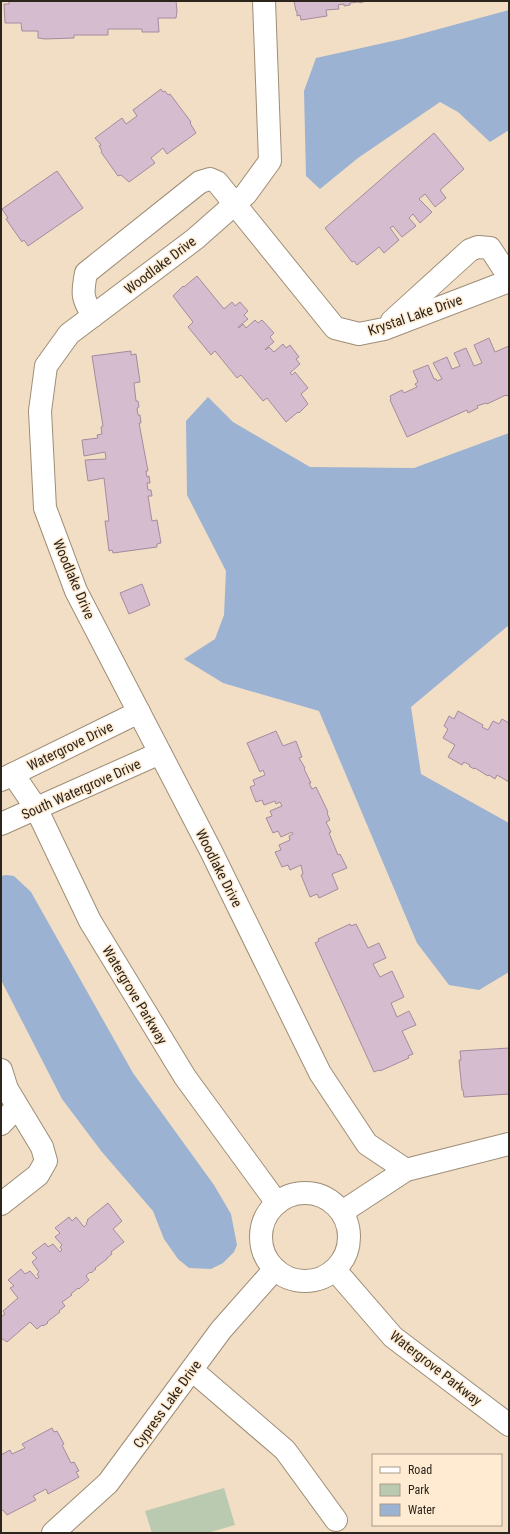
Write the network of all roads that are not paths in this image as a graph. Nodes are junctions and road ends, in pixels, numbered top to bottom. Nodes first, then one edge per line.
1 (264, 1) edge
2 (235, 204) junction
3 (509, 277) edge
4 (509, 281) edge
5 (93, 316) junction
6 (384, 329) junction
7 (139, 712) junction
8 (160, 753) junction
9 (7, 777) edge
10 (36, 808) junction
11 (1, 824) edge
12 (1, 1070) edge
13 (17, 1107) junction
14 (1, 1124) edge
15 (509, 1144) edge
16 (406, 1170) junction
17 (277, 1203) junction
18 (1, 1204) edge
19 (342, 1212) junction
20 (275, 1269) junction
21 (335, 1270) junction
22 (192, 1370) junction
23 (509, 1425) edge
24 (336, 1520) dead end
25 (53, 1533) edge

1 - 2 street, Woodlake Drive
2 - 5 street, Woodlake Drive
2 - 5 street, Krystal Lake Drive
2 - 6 street, Krystal Lake Drive
3 - 6 street
4 - 6 street, Krystal Lake Drive
5 - 7 street, Woodlake Drive
7 - 8 street, Woodlake Drive
7 - 9 street, Watergrove Drive
8 - 10 street, South Watergrove Drive
8 - 16 street, Woodlake Drive
9 - 10 street, Watergrove Parkway
10 - 11 street, South Watergrove Drive
10 - 17 street, Watergrove Parkway
12 - 13 street
13 - 14 street
13 - 18 street
15 - 16 street
16 - 19 street
17 - 19 street
17 - 20 street
19 - 21 street
20 - 21 street
20 - 22 street, Cypress Lake Drive
21 - 23 street, Watergrove Parkway
22 - 24 street
22 - 25 street, Cypress Lake Drive

